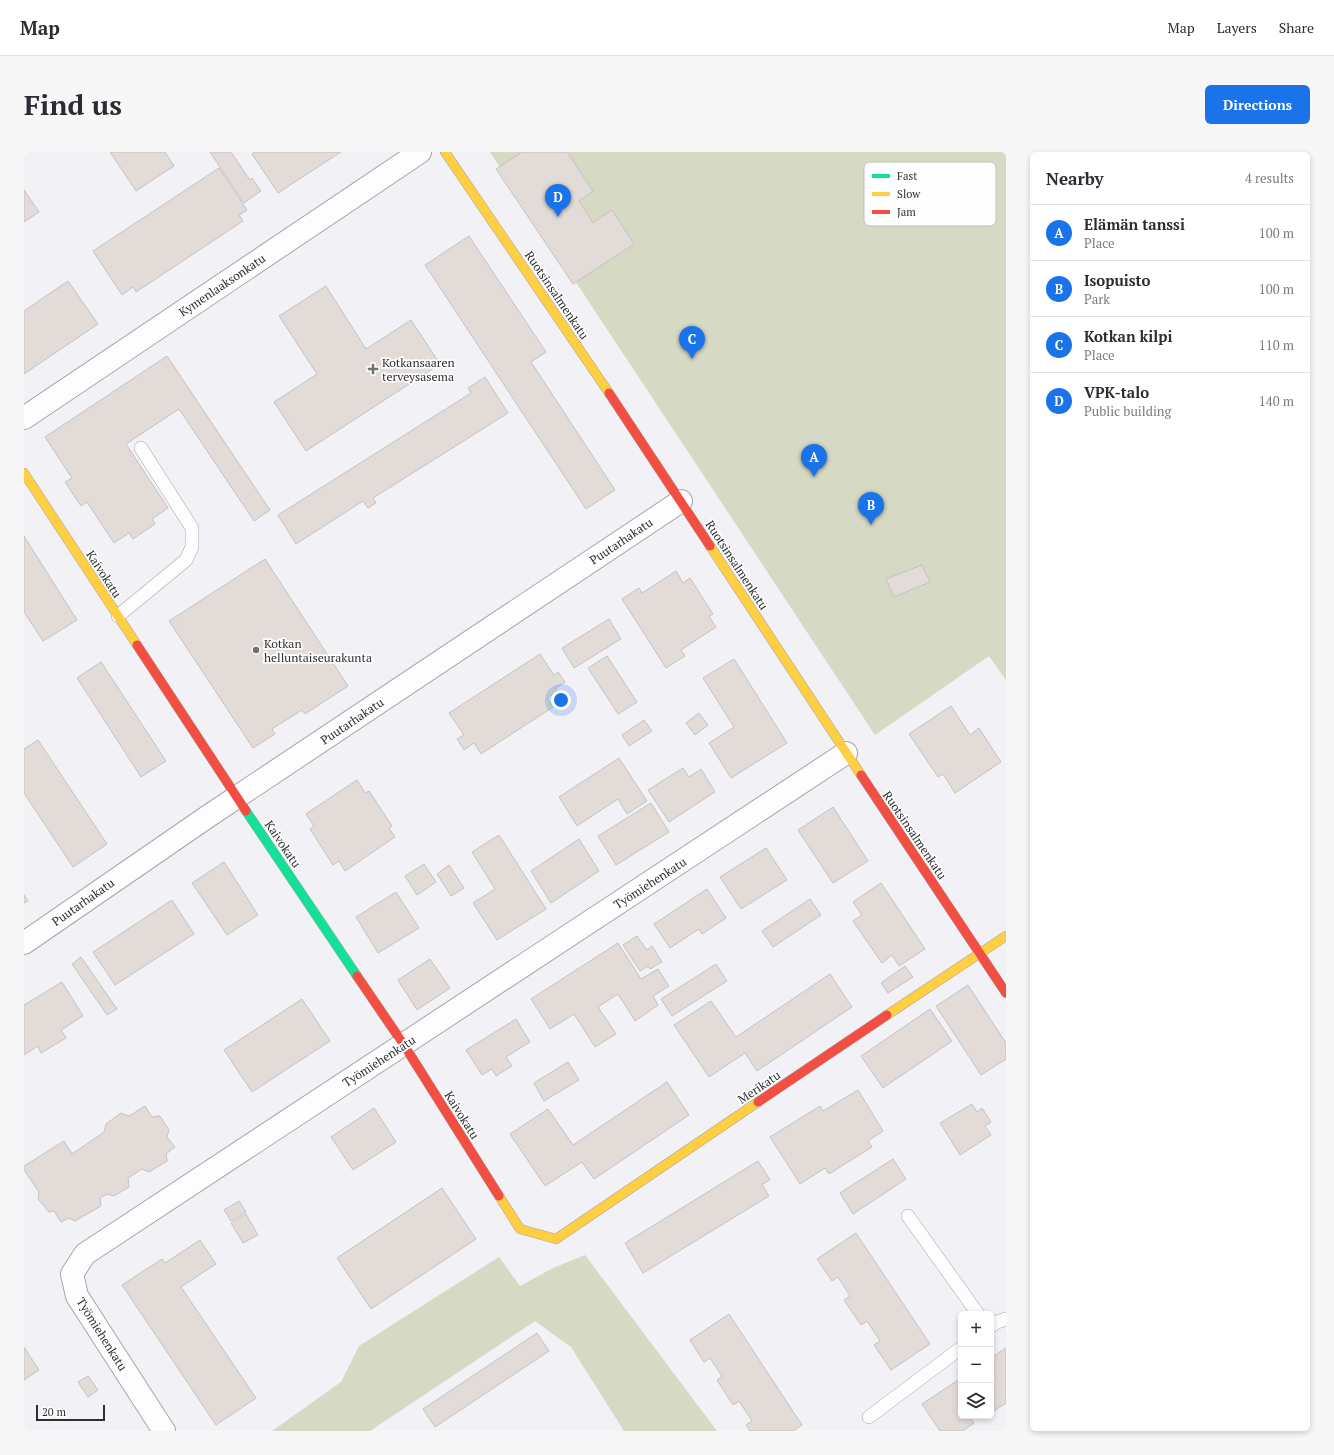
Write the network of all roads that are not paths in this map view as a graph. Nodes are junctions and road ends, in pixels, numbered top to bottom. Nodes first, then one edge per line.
1 (420, 152) edge
2 (445, 152) edge
3 (24, 418) edge
4 (141, 448) dead end
5 (24, 473) edge
6 (681, 501) junction
7 (118, 616) junction
8 (846, 753) junction
9 (238, 797) junction
10 (1006, 936) edge
11 (24, 943) edge
12 (979, 953) junction
13 (1006, 993) edge
14 (404, 1045) junction
15 (908, 1216) dead end
16 (520, 1229) joint
17 (976, 1311) edge
18 (958, 1350) edge
19 (869, 1416) dead end
20 (164, 1431) edge

1 - 3 street, Kymenlaaksonkatu
2 - 6 street, Ruotsinsalmenkatu
4 - 7 lane
5 - 7 street, Kaivokatu
6 - 8 street, Ruotsinsalmenkatu
6 - 9 street, Puutarhakatu
7 - 9 street, Kaivokatu
8 - 12 street, Ruotsinsalmenkatu
8 - 14 street, Työmiehenkatu
9 - 11 street, Puutarhakatu
9 - 14 street, Kaivokatu
10 - 12 street, Merikatu
12 - 13 street, Ruotsinsalmenkatu
12 - 16 street, Merikatu
14 - 16 street, Kaivokatu
14 - 20 street, Työmiehenkatu
15 - 17 lane
18 - 19 lane

